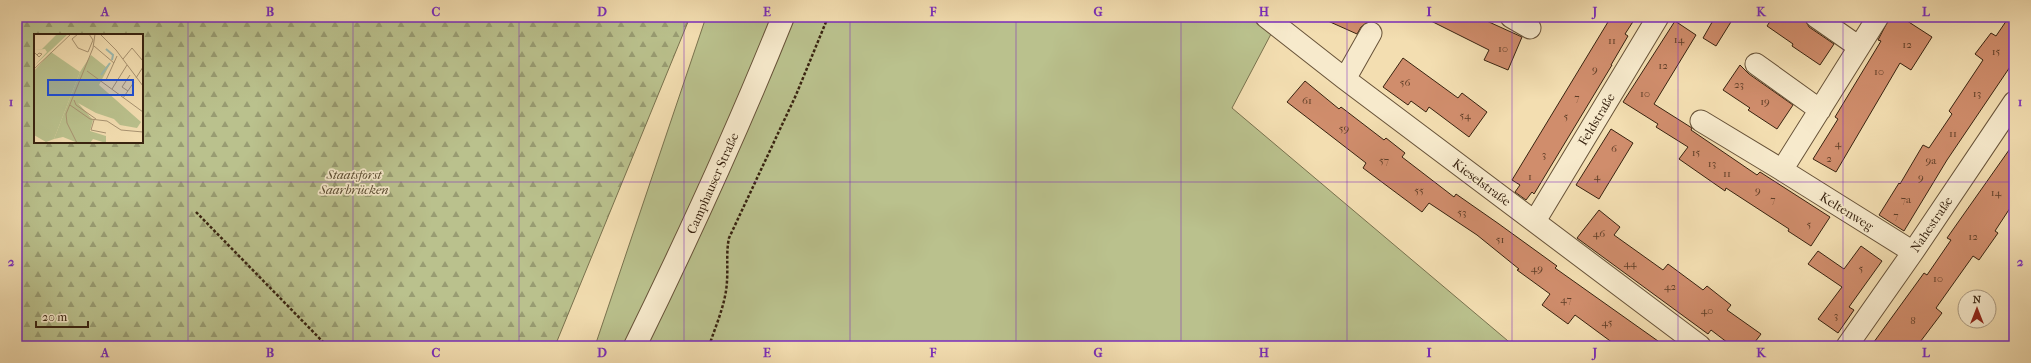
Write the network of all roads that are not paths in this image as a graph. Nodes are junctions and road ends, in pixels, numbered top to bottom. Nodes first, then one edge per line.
1 (783, 17) edge
2 (1266, 17) edge
3 (1511, 17) edge
4 (1658, 17) edge
5 (1816, 17) edge
6 (1878, 17) edge
7 (1530, 28) dead end
8 (1371, 33) dead end
9 (1859, 47) junction
10 (1756, 64) dead end
11 (1345, 79) junction
12 (2014, 102) edge
13 (1820, 110) junction
14 (1701, 121) dead end
15 (1782, 170) junction
16 (1535, 221) junction
17 (1912, 252) junction
18 (635, 346) edge
19 (1700, 346) edge
20 (1847, 346) edge

1 - 18 street, Camphauser Straße
2 - 11 street, Kieselstraße
3 - 7 street
4 - 16 street, Feldstraße
5 - 9 street
6 - 9 street
8 - 11 street
9 - 13 street
10 - 13 street
11 - 16 street, Kieselstraße
12 - 17 street, Nahestraße
13 - 15 street
14 - 15 street, Keltenweg
15 - 17 street, Keltenweg
16 - 19 street, Kieselstraße
17 - 20 street, Nahestraße

